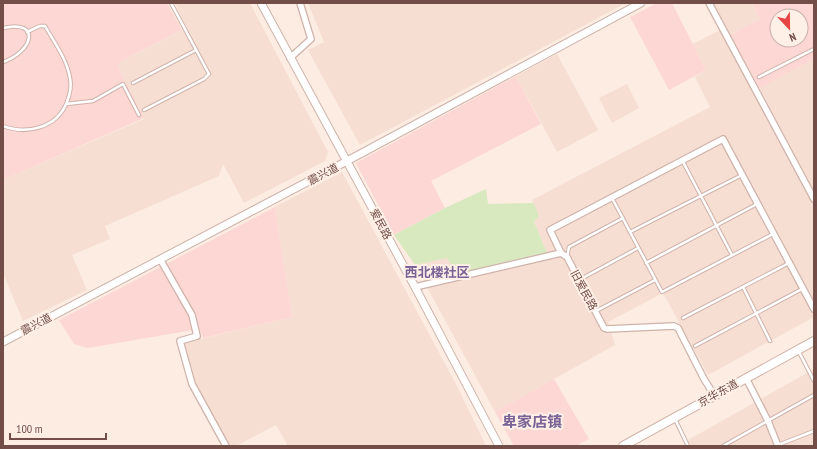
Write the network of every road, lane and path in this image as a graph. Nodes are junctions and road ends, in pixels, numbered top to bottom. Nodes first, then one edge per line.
1 (171, 3) edge
2 (261, 3) edge
3 (300, 3) edge
4 (641, 3) edge
5 (709, 3) edge
6 (3, 28) edge
7 (27, 32) junction
8 (814, 48) edge
9 (196, 50) junction
10 (290, 58) junction
11 (3, 62) edge
12 (760, 77) dead end
13 (133, 83) dead end
14 (66, 104) junction
15 (144, 110) dead end
16 (139, 115) dead end
17 (3, 126) edge
18 (682, 160) junction
19 (347, 161) junction
20 (742, 175) junction
21 (701, 196) junction
22 (612, 198) junction
23 (814, 199) edge
24 (757, 204) junction
25 (623, 218) junction
26 (717, 226) junction
27 (630, 232) junction
28 (774, 233) junction
29 (638, 248) junction
30 (561, 253) junction
31 (732, 255) junction
32 (567, 257) junction
33 (160, 259) junction
34 (789, 262) junction
35 (646, 263) junction
36 (579, 280) junction
37 (655, 280) junction
38 (415, 287) junction
39 (743, 287) junction
40 (803, 288) junction
41 (814, 309) edge
42 (596, 311) junction
43 (756, 313) junction
44 (683, 318) dead end
45 (770, 340) dead end
46 (814, 341) edge
47 (3, 342) edge
48 (694, 346) dead end
49 (798, 349) junction
50 (746, 378) junction
51 (814, 380) edge
52 (714, 395) junction
53 (814, 395) edge
54 (674, 418) junction
55 (768, 421) junction
56 (814, 431) edge
57 (778, 445) edge
58 (226, 446) edge
59 (499, 446) edge
60 (623, 446) edge
61 (688, 446) edge
62 (723, 446) edge

1 - 9 lane
2 - 10 street, 爱民路
3 - 10 street
4 - 19 street, 震兴道
5 - 23 street
6 - 7 lane
7 - 11 lane
7 - 14 lane
8 - 12 lane
9 - 13 lane
9 - 15 lane
10 - 19 street, 爱民路
14 - 16 lane
14 - 17 lane
18 - 20 street
18 - 21 lane
18 - 22 street
19 - 33 street, 震兴道
19 - 38 street, 爱民路
20 - 21 lane
20 - 24 street
21 - 26 lane
21 - 27 lane
22 - 25 lane
22 - 30 street
24 - 26 lane
24 - 28 street
25 - 27 lane
25 - 32 lane
26 - 31 lane
26 - 35 lane
27 - 29 lane
28 - 31 lane
28 - 34 street
29 - 35 lane
29 - 36 lane
30 - 32 street, 旧爱民路
30 - 38 street
31 - 37 lane
32 - 36 street, 旧爱民路
33 - 47 street, 震兴道
33 - 58 street
34 - 39 lane
34 - 40 street
35 - 37 lane
36 - 42 street, 旧爱民路
37 - 42 lane
38 - 59 street, 爱民路
39 - 43 lane
39 - 44 lane
40 - 41 street
40 - 43 lane
42 - 52 street, 旧爱民路
43 - 45 lane
43 - 48 lane
46 - 49 main road, 京华东道
49 - 50 main road, 京华东道
49 - 51 lane
50 - 52 main road, 京华东道
50 - 55 street
52 - 54 main road, 京华东道
53 - 55 lane
54 - 60 main road, 京华东道
54 - 61 lane
55 - 57 street
55 - 62 lane
56 - 57 lane

